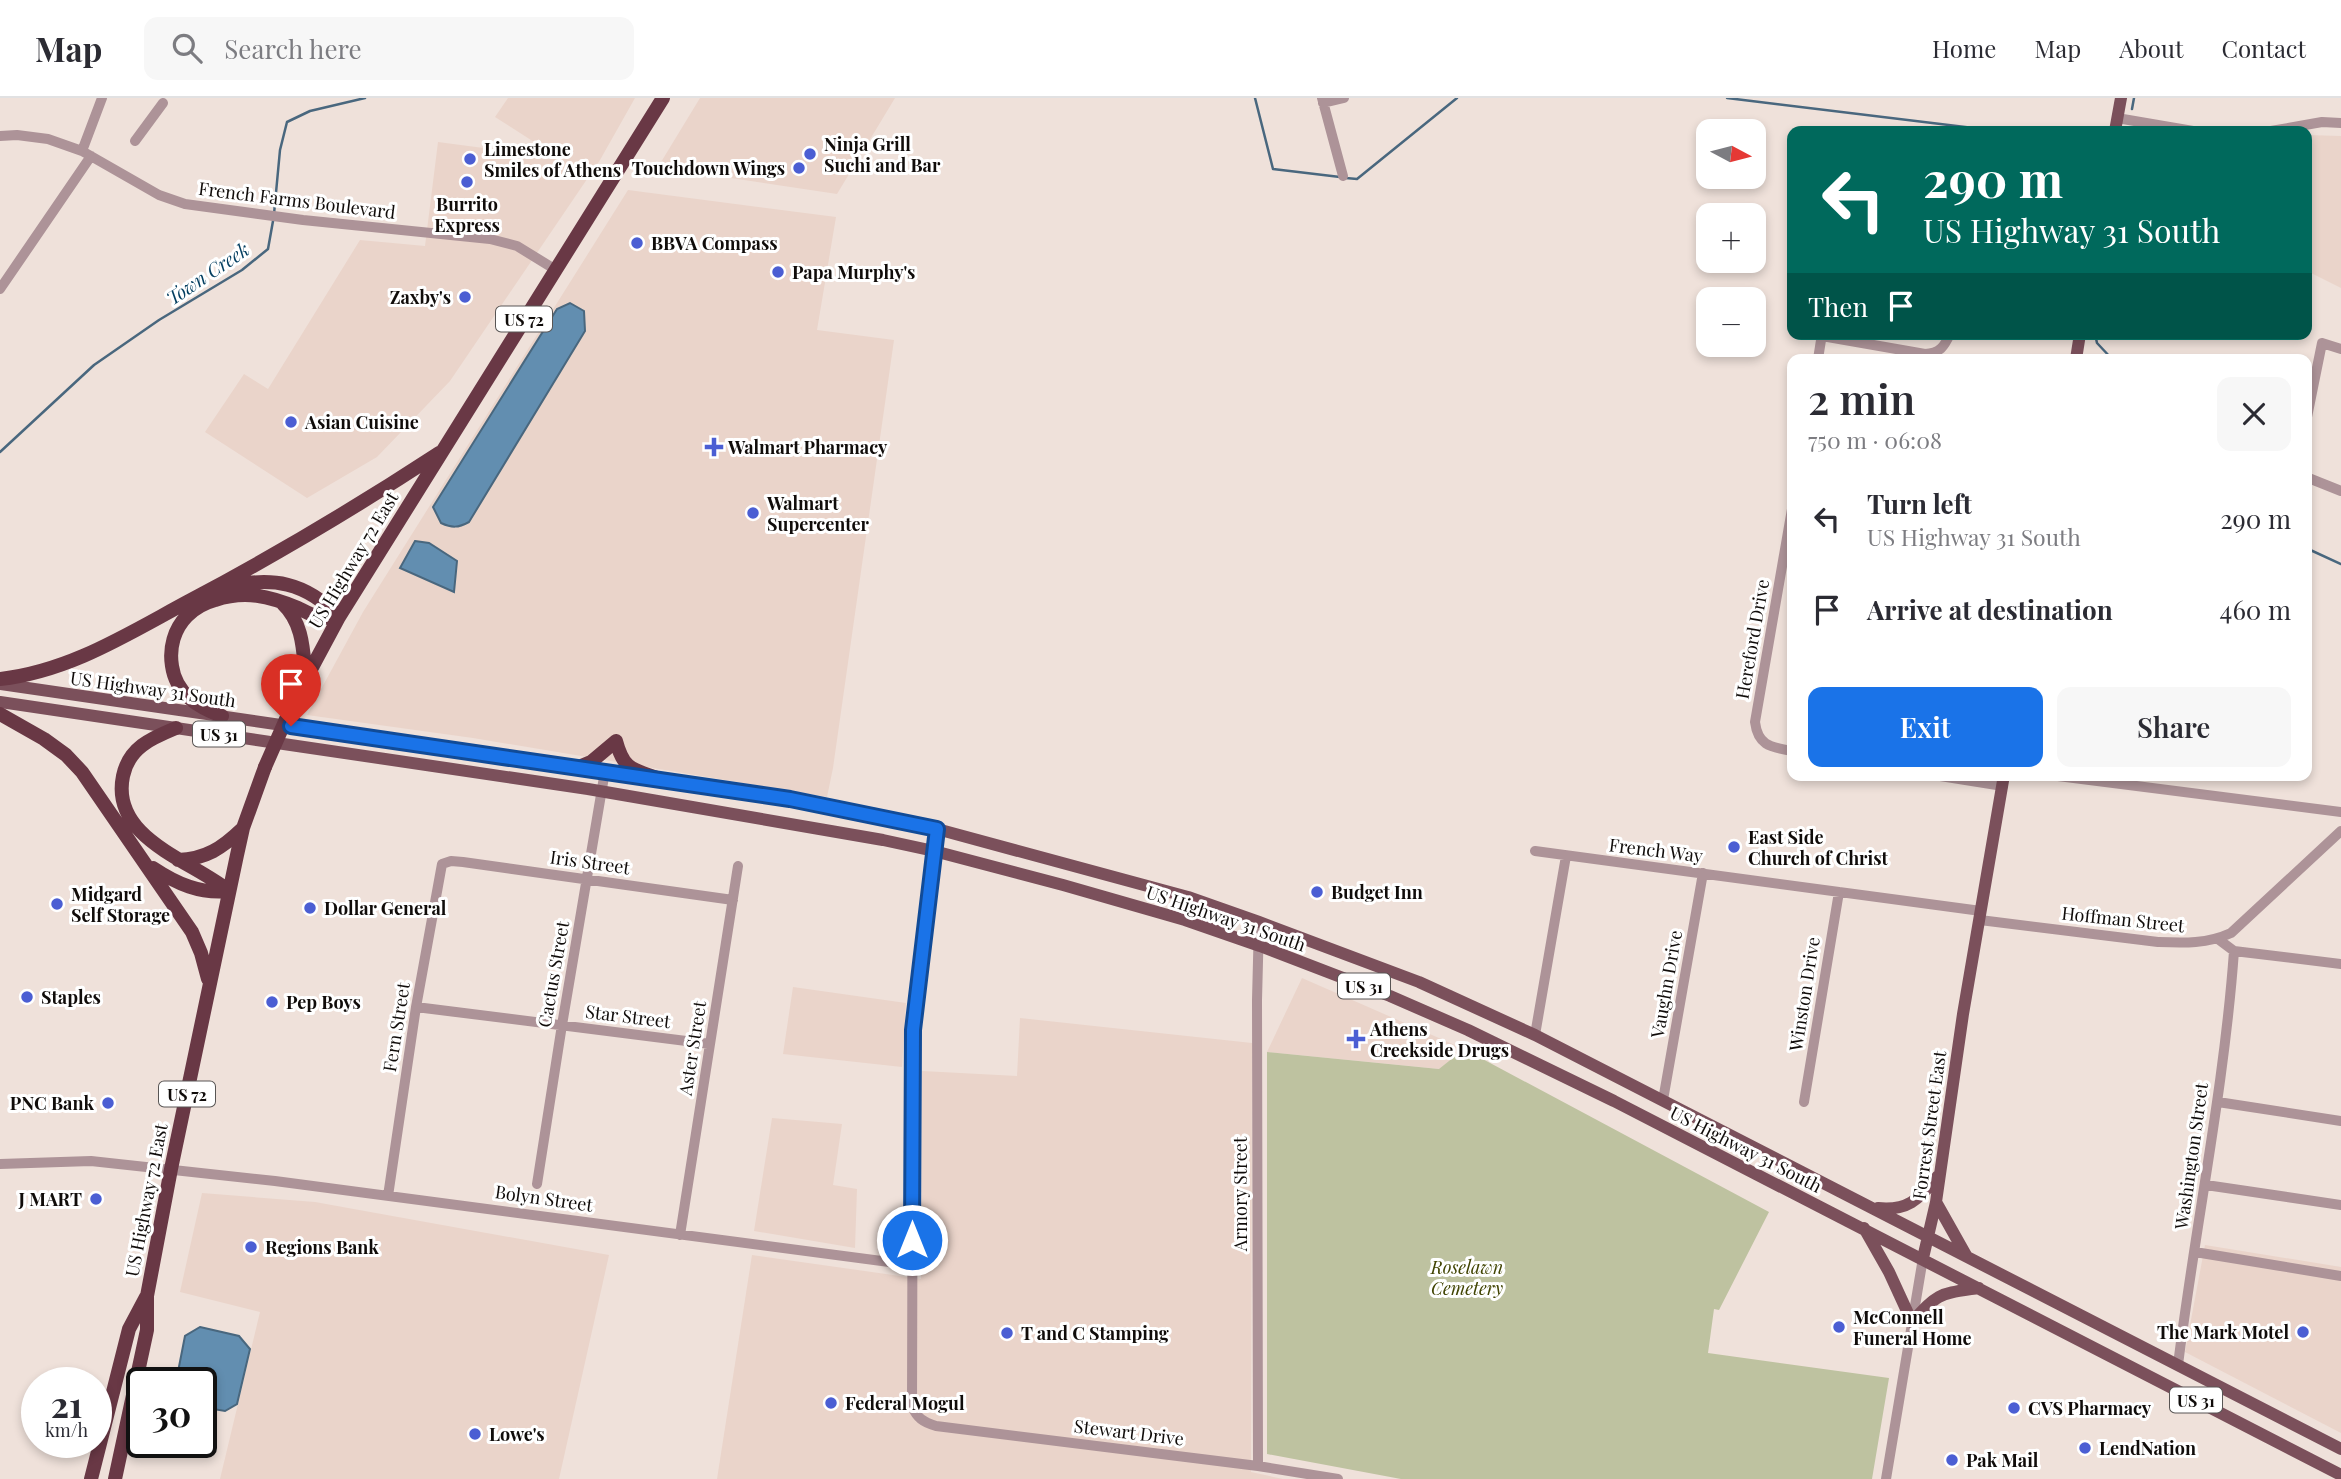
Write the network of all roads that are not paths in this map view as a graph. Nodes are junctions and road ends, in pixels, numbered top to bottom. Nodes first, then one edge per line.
1 (102, 98) edge
2 (663, 98) edge
3 (1344, 98) edge
4 (2121, 98) edge
5 (162, 100) edge
6 (1323, 101) edge
7 (2341, 122) edge
8 (2116, 125) edge
9 (2299, 126) edge
10 (0, 136) edge
11 (135, 141) dead end
12 (87, 154) junction
13 (1343, 176) dead end
14 (556, 270) junction
15 (0, 289) edge
16 (1849, 340) edge
17 (1947, 340) edge
18 (2341, 349) edge
19 (1925, 354) edge
20 (1925, 354) edge
21 (2312, 392) edge
22 (443, 450) junction
23 (2312, 479) edge
24 (2341, 491) edge
25 (1787, 538) edge
26 (209, 592) junction
27 (276, 599) junction
28 (339, 617) junction
29 (0, 679) edge
30 (306, 679) junction
31 (0, 684) edge
32 (0, 702) edge
33 (0, 714) edge
34 (222, 716) junction
35 (176, 728) junction
36 (1787, 750) edge
37 (579, 767) junction
38 (605, 771) junction
39 (660, 779) junction
40 (2004, 781) edge
41 (2097, 781) edge
42 (600, 791) junction
43 (2341, 812) edge
44 (243, 828) junction
45 (937, 829) junction
46 (2341, 831) edge
47 (934, 851) junction
48 (1535, 851) dead end
49 (1566, 856) junction
50 (144, 860) junction
51 (176, 860) junction
52 (442, 864) joint
53 (738, 866) dead end
54 (1703, 873) junction
55 (587, 880) junction
56 (229, 891) junction
57 (1839, 892) junction
58 (733, 900) junction
59 (1981, 916) junction
60 (1259, 922) junction
61 (2218, 939) junction
62 (1260, 946) junction
63 (2234, 951) junction
64 (2341, 964) edge
65 (209, 986) junction
66 (416, 1007) junction
67 (562, 1025) junction
68 (1535, 1034) junction
69 (710, 1044) junction
70 (1663, 1100) junction
71 (1804, 1101) dead end
72 (2218, 1102) junction
73 (2341, 1121) edge
74 (0, 1164) edge
75 (171, 1169) junction
76 (1938, 1176) junction
77 (537, 1184) dead end
78 (2206, 1185) junction
79 (388, 1196) junction
80 (1936, 1202) junction
81 (2341, 1205) edge
82 (1873, 1208) junction
83 (1864, 1228) junction
84 (680, 1235) junction
85 (1928, 1237) junction
86 (2195, 1252) junction
87 (1967, 1257) junction
88 (1923, 1258) junction
89 (912, 1265) junction
90 (2341, 1276) edge
91 (1979, 1287) junction
92 (147, 1296) junction
93 (1912, 1322) junction
94 (2178, 1365) junction
95 (2341, 1449) edge
96 (1258, 1466) junction
97 (2341, 1475) edge
98 (92, 1479) edge
99 (115, 1479) edge
100 (1338, 1479) edge
101 (1886, 1479) edge

1 - 12 street
2 - 14 highway, US Highway 72 East / US 72
3 - 6 street
4 - 8 main road
5 - 11 street
6 - 13 street
7 - 9 street
10 - 12 street, French Farms Boulevard
12 - 14 street, French Farms Boulevard
12 - 15 street
14 - 22 highway, US Highway 72 East / US 72
16 - 19 street
17 - 20 street
18 - 21 street
22 - 26 highway
22 - 28 highway, US Highway 72 East / US 72
23 - 24 street
25 - 36 street, Hereford Drive
26 - 28 highway
26 - 29 highway
27 - 28 highway
27 - 30 highway
27 - 34 highway
28 - 30 highway, US Highway 72 East / US 72
30 - 44 highway, US Highway 72 East / US 72, bridge
31 - 34 main road, US Highway 31 South / US 31
32 - 35 main road, US Highway 31 South / US 31
33 - 50 highway
34 - 37 main road, US Highway 31 South / US 31
35 - 42 main road, US Highway 31 South / US 31
35 - 51 highway
37 - 38 main road, US Highway 31 South / US 31
37 - 39 highway
38 - 39 main road, US Highway 31 South / US 31
38 - 42 street, Cactus Street
39 - 45 main road, US Highway 31 South / US 31
40 - 59 main road, Forrest Street East
41 - 43 street
42 - 47 main road, US Highway 31 South / US 31
42 - 55 street, Cactus Street
44 - 51 highway
44 - 56 highway, US Highway 72 East / US 72
45 - 47 street
45 - 60 main road, US Highway 31 South / US 31
46 - 61 street
47 - 62 main road, US Highway 31 South / US 31
47 - 89 street
48 - 49 street, French Way
49 - 54 street, French Way
49 - 68 street
50 - 56 highway
50 - 65 highway
51 - 56 highway
52 - 55 street, Iris Street
52 - 66 street, Fern Street
53 - 58 street, Aster Street
54 - 57 street, French Way
54 - 70 street, Vaughn Drive
55 - 58 street, Iris Street
55 - 67 street, Cactus Street
56 - 65 highway, US Highway 72 East / US 72
57 - 59 street, French Way
57 - 71 street, Winston Drive
58 - 69 street, Aster Street
59 - 61 street, Hoffman Street
59 - 76 main road, Forrest Street East
60 - 62 street, Armory Street
60 - 68 main road, US Highway 31 South / US 31
61 - 63 street
62 - 83 main road, US Highway 31 South / US 31
62 - 96 street, Armory Street
63 - 64 street
63 - 72 street, Washington Street
65 - 75 highway, US Highway 72 East / US 72
66 - 67 street, Star Street
66 - 79 street, Fern Street
67 - 69 street, Star Street
67 - 77 street, Cactus Street
68 - 70 main road, US Highway 31 South / US 31
69 - 84 street, Aster Street
70 - 82 main road, US Highway 31 South / US 31
72 - 73 street
72 - 78 street, Washington Street
74 - 75 street, Bolyn Street
75 - 79 street, Bolyn Street
75 - 92 highway, US Highway 72 East / US 72
76 - 80 main road, Forrest Street East
76 - 82 main road
78 - 81 street
78 - 86 street, Washington Street
79 - 84 street, Bolyn Street
80 - 85 main road, Forrest Street East
80 - 87 main road
82 - 85 main road, US Highway 31 South / US 31
83 - 88 main road, US Highway 31 South / US 31
83 - 93 main road
84 - 89 street, Bolyn Street
85 - 87 main road, US Highway 31 South / US 31
85 - 88 main road, Forrest Street East
86 - 90 street
86 - 94 street, Washington Street
87 - 94 main road, US Highway 31 South / US 31
88 - 91 main road, US Highway 31 South / US 31
88 - 93 street, Forrest Street East
89 - 96 street, Stewart Drive
91 - 93 main road
91 - 97 main road, US Highway 31 South / US 31
92 - 98 highway, US Highway 72 East / US 72
92 - 99 highway, US Highway 72 East / US 72
93 - 101 street, Forrest Street East
94 - 95 main road, US Highway 31 South / US 31
96 - 100 street, Stewart Drive

